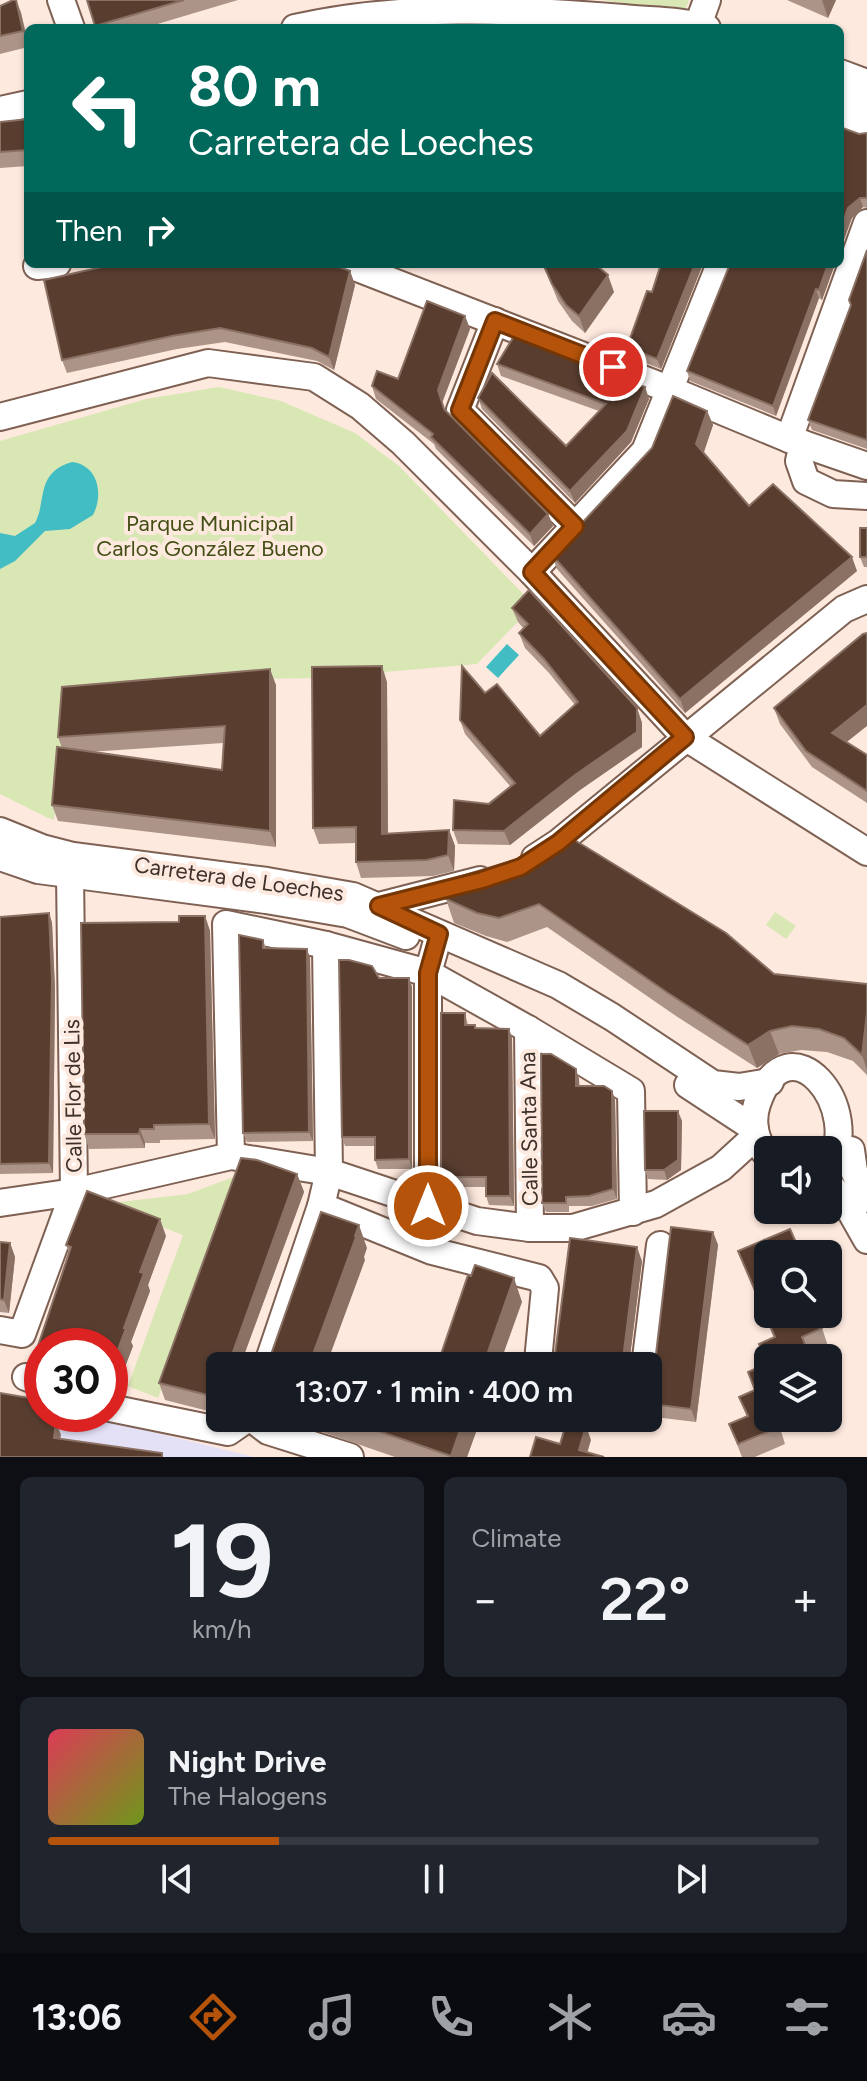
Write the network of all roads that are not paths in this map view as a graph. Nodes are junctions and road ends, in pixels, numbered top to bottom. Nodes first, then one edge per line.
1 (61, 0) edge
2 (707, 0) edge
3 (557, 14) edge
4 (585, 14) edge
5 (342, 16) edge
6 (70, 24) edge
7 (311, 24) edge
8 (397, 24) edge
9 (676, 24) edge
10 (703, 24) edge
11 (844, 74) edge
12 (867, 83) edge
13 (844, 94) edge
14 (867, 103) edge
15 (24, 105) edge
16 (0, 110) edge
17 (844, 120) edge
18 (867, 129) edge
19 (867, 223) edge
20 (357, 268) edge
21 (718, 268) edge
22 (495, 321) junction
23 (671, 390) junction
24 (0, 417) edge
25 (796, 442) junction
26 (867, 466) edge
27 (867, 496) edge
28 (575, 526) junction
29 (532, 572) junction
30 (867, 599) edge
31 (685, 737) junction
32 (0, 831) edge
33 (867, 852) edge
34 (0, 857) edge
35 (70, 874) junction
36 (379, 906) junction
37 (348, 914) junction
38 (437, 940) junction
39 (326, 945) junction
40 (428, 973) junction
41 (528, 1029) junction
42 (770, 1082) junction
43 (756, 1136) edge
44 (759, 1136) edge
45 (754, 1144) edge
46 (857, 1145) edge
47 (231, 1156) junction
48 (329, 1172) junction
49 (74, 1192) junction
50 (842, 1199) edge
51 (867, 1199) edge
52 (0, 1203) edge
53 (321, 1206) junction
54 (428, 1206) junction
55 (633, 1212) junction
56 (530, 1228) junction
57 (867, 1240) edge
58 (660, 1245) dead end
59 (0, 1330) edge
60 (272, 1352) edge
61 (539, 1352) edge
62 (647, 1352) edge
63 (128, 1412) edge
64 (206, 1428) edge
65 (271, 1432) edge
66 (350, 1457) edge

1 - 6 street
2 - 10 street
3 - 4 street
3 - 5 street
4 - 9 street
5 - 7 street
5 - 8 street
11 - 12 street
13 - 14 street
15 - 16 street
17 - 18 street
19 - 25 street
20 - 22 street
21 - 23 street
22 - 23 street
22 - 28 street
23 - 25 street
23 - 28 street
24 - 29 street
25 - 26 street
25 - 27 street
28 - 29 street
29 - 31 street
30 - 31 street
31 - 33 street
31 - 36 street
32 - 36 street, Carretera de Loeches
34 - 35 street, Carretera de Loeches
35 - 37 street, Carretera de Loeches
35 - 49 street, Calle Flor de Lis
36 - 37 street
36 - 38 street, Carretera de Loeches
37 - 38 street, Carretera de Loeches
38 - 40 street
38 - 42 street, Carretera de Loeches
38 - 43 street, Carretera de Loeches
39 - 40 street
39 - 47 street
39 - 48 street
40 - 41 street
40 - 54 street
41 - 55 street
41 - 56 street, Calle Santa Ana
42 - 44 street
42 - 46 street, Carretera de Loeches
45 - 55 street
46 - 51 street
47 - 48 street
47 - 49 street
48 - 53 street
48 - 54 street
49 - 52 street
49 - 59 street, Calle Flor de Lis
50 - 57 street
53 - 60 street
53 - 61 street
54 - 56 street
55 - 56 street
58 - 62 street
63 - 64 street
65 - 66 street

